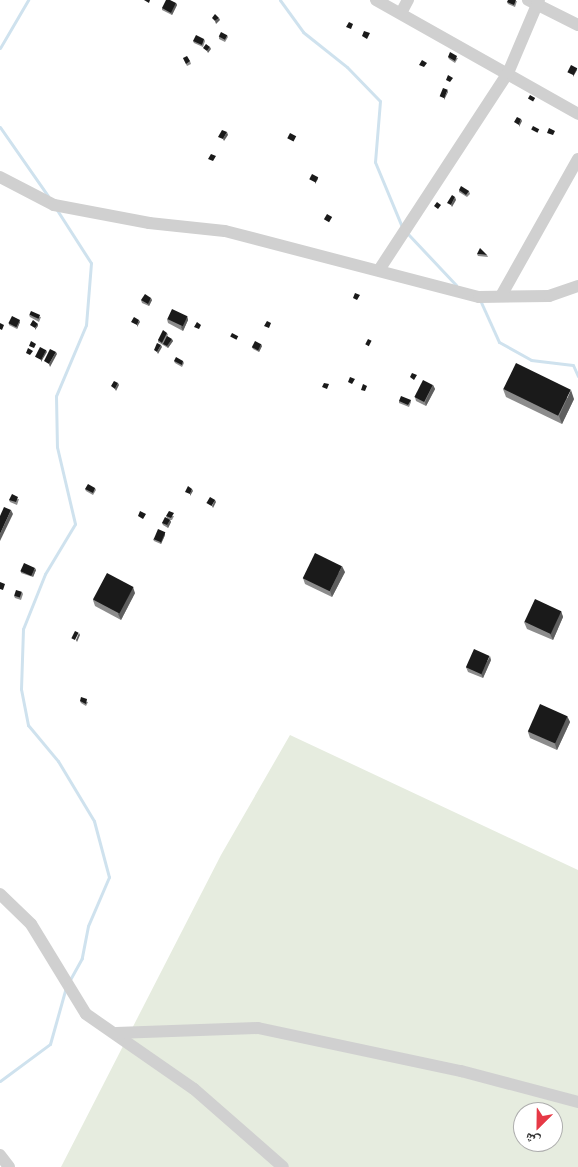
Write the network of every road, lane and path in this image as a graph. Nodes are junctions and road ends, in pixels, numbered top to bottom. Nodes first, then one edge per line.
1 (376, 0) edge
2 (408, 0) edge
3 (535, 2) edge
4 (401, 13) junction
5 (578, 25) edge
6 (508, 72) junction
7 (578, 114) edge
8 (578, 159) edge
9 (0, 177) edge
10 (379, 270) junction
11 (578, 286) edge
12 (500, 296) junction
13 (0, 894) edge
14 (116, 1033) junction
15 (578, 1102) edge
16 (0, 1155) edge
17 (10, 1167) edge
18 (283, 1167) edge

1 - 4 street
2 - 4 street
3 - 5 street
3 - 6 street
4 - 6 street
6 - 7 street
6 - 10 street
8 - 12 street
9 - 10 street
10 - 12 street
11 - 12 street
13 - 14 street
14 - 15 street
14 - 18 street
16 - 17 street

